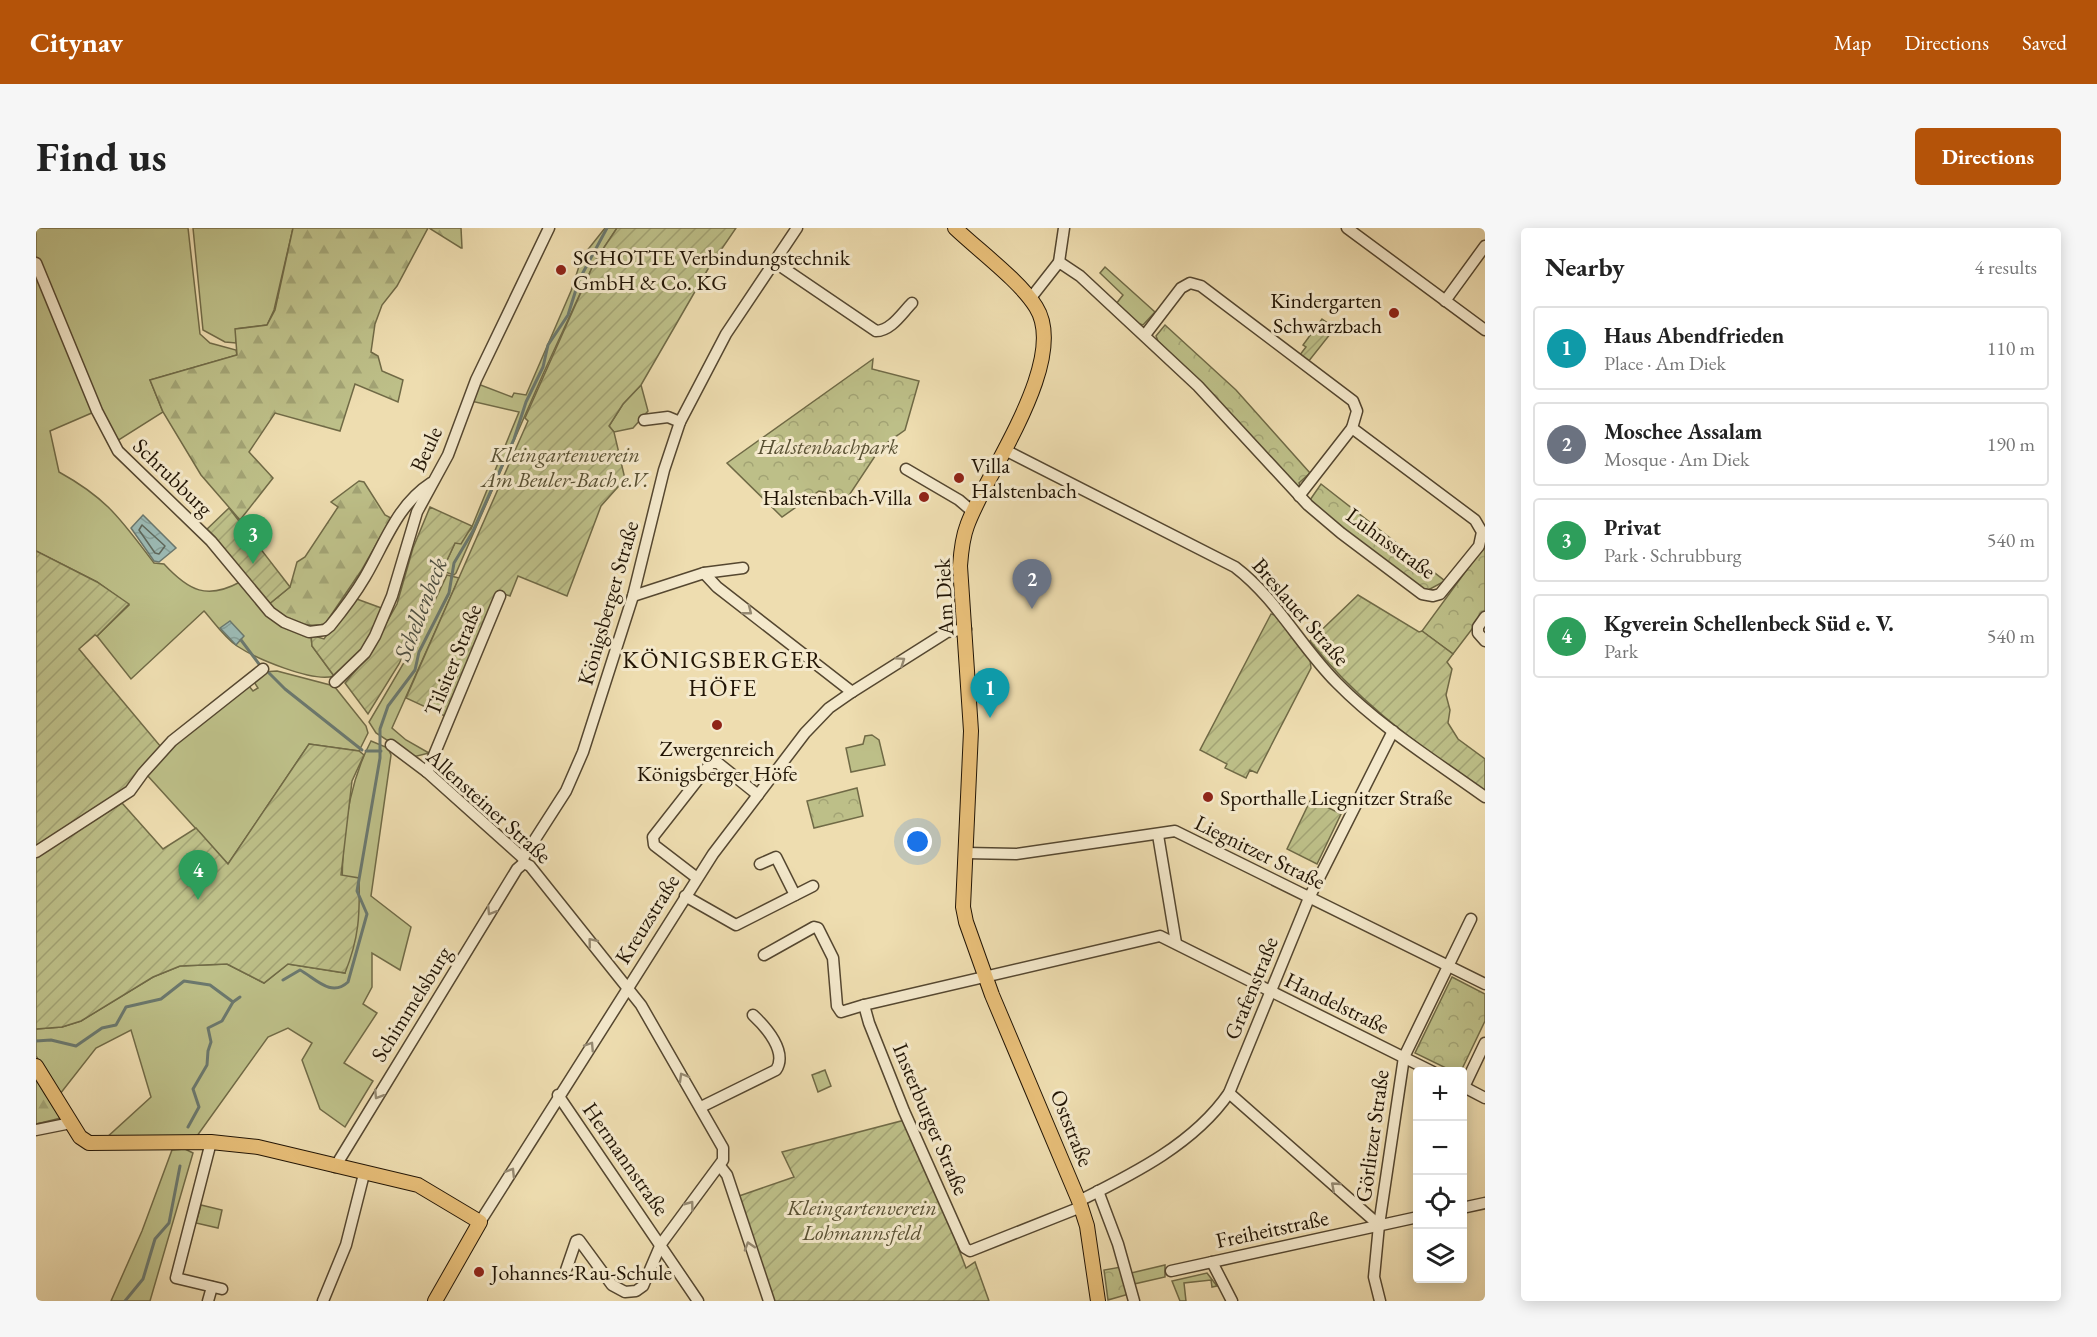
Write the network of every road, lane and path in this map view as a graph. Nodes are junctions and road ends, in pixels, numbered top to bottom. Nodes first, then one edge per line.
1 (549, 228) edge
2 (797, 228) edge
3 (955, 228) edge
4 (1064, 228) edge
5 (1347, 228) edge
6 (1485, 246) edge
7 (773, 261) junction
8 (36, 262) edge
9 (1059, 262) junction
10 (1030, 299) junction
11 (1445, 301) junction
12 (912, 303) dead end
13 (1485, 330) edge
14 (1145, 335) junction
15 (644, 420) dead end
16 (680, 422) junction
17 (1352, 428) junction
18 (1005, 450) junction
19 (906, 469) dead end
20 (431, 483) junction
21 (1299, 496) junction
22 (973, 512) junction
23 (743, 568) dead end
24 (704, 573) junction
25 (500, 596) dead end
26 (633, 596) junction
27 (1485, 617) edge
28 (966, 629) junction
29 (1485, 641) edge
30 (263, 669) dead end
31 (335, 682) dead end
32 (852, 692) junction
33 (1393, 731) junction
34 (391, 745) dead end
35 (427, 772) junction
36 (758, 795) junction
37 (1485, 797) edge
38 (1158, 835) junction
39 (36, 852) edge
40 (966, 853) junction
41 (523, 861) junction
42 (760, 864) dead end
43 (697, 878) junction
44 (813, 886) dead end
45 (795, 895) junction
46 (685, 896) junction
47 (1309, 898) junction
48 (1471, 919) dead end
49 (1176, 943) junction
50 (764, 954) dead end
51 (1448, 966) junction
52 (986, 977) junction
53 (1485, 984) edge
54 (628, 988) junction
55 (1271, 992) junction
56 (864, 1005) junction
57 (753, 1015) dead end
58 (1485, 1043) edge
59 (1404, 1057) junction
60 (36, 1066) edge
61 (1425, 1067) edge
62 (1467, 1079) edge
63 (1467, 1089) edge
64 (1229, 1093) junction
65 (558, 1095) junction
66 (1485, 1098) edge
67 (701, 1107) junction
68 (71, 1123) junction
69 (36, 1130) edge
70 (211, 1142) junction
71 (720, 1166) junction
72 (335, 1167) junction
73 (364, 1174) junction
74 (1098, 1191) junction
75 (1485, 1203) edge
76 (1080, 1204) junction
77 (1467, 1207) edge
78 (1413, 1218) edge
79 (480, 1222) junction
80 (1379, 1225) junction
81 (661, 1244) junction
82 (965, 1248) joint
83 (1212, 1262) junction
84 (1171, 1271) dead end
85 (564, 1276) dead end
86 (208, 1301) edge
87 (323, 1301) edge
88 (435, 1301) edge
89 (698, 1301) edge
90 (769, 1301) edge
91 (1098, 1301) edge
92 (1134, 1301) edge
93 (1232, 1301) edge
94 (1380, 1301) edge

1 - 20 street, Beule
2 - 7 street, Königsberger Straße
3 - 10 main road, Am Diek
4 - 9 street
5 - 11 street
6 - 11 street
7 - 12 street
7 - 16 street, Königsberger Straße
8 - 20 street, Schrubburg
9 - 10 street
9 - 14 street, Luhnsstraße
10 - 18 main road, Am Diek
11 - 13 street
14 - 17 street
14 - 21 street, Luhnsstraße
15 - 16 street
16 - 26 street, Königsberger Straße
17 - 21 street
17 - 21 street, Luhnsstraße
18 - 22 main road, Am Diek
18 - 33 street, Breslauer Straße
19 - 22 street
20 - 31 street, Beule
22 - 28 main road, Am Diek
23 - 24 street
24 - 26 street
24 -> 32 street
25 - 35 street, Tilsiter Straße
26 - 41 street, Königsberger Straße
27 - 29 street
32 -> 28 street, Kreuzstraße
28 - 40 main road, Am Diek
30 - 39 street
32 - 36 street, Kreuzstraße
33 - 37 street, Breslauer Straße
33 - 47 street, Grafenstraße
34 - 35 street, Allensteiner Straße
35 - 41 street, Allensteiner Straße
36 - 43 street, Kreuzstraße
36 - 43 street
38 - 40 street, Liegnitzer Straße
38 - 47 street, Liegnitzer Straße
38 - 49 street
40 - 52 main road, Am Diek
54 -> 41 street, Allensteiner Straße
41 -> 72 street, Schimmelsburg
42 - 45 street
43 - 46 street, Kreuzstraße
44 - 45 street
45 - 46 street
46 - 54 street, Kreuzstraße
47 - 51 street, Liegnitzer Straße
47 - 55 street, Grafenstraße
48 - 51 street, Görlitzer Straße
49 - 52 street, Handelstraße
49 - 55 street, Handelstraße
50 - 56 street, Handelstraße
51 - 53 street, Liegnitzer Straße
51 - 59 street, Görlitzer Straße
52 - 56 street, Handelstraße
52 - 76 main road, Oststraße
65 -> 54 street, Kreuzstraße
67 -> 54 street, Allensteiner Straße
55 - 59 street, Handelstraße
55 - 64 street, Grafenstraße
56 - 82 street, Insterburger Straße
57 - 67 street
58 - 62 street
59 - 61 street, Handelstraße
59 - 80 street, Görlitzer Straße
60 - 68 main road
63 - 66 street
64 - 74 street, Grafenstraße
80 -> 64 street
79 -> 65 street, Kreuzstraße
65 - 81 street, Hermannstraße
67 - 71 street, Allensteiner Straße
68 - 69 street
68 - 70 main road
70 - 72 main road
70 - 86 street
81 -> 71 street, Hermannstraße
90 -> 71 street, Allensteiner Straße
72 - 73 main road
73 - 79 main road
73 - 87 street
74 - 76 street, Grafenstraße
74 - 92 street
75 - 77 street
76 - 82 street, Grafenstraße
76 - 91 main road, Oststraße
78 - 80 street, Freiheitstraße
79 - 88 main road, Kreuzstraße
80 - 83 street, Freiheitstraße
80 - 94 street, Görlitzer Straße
81 - 85 street, Hermannstraße
81 - 89 street, Hermannstraße
83 - 84 street, Freiheitstraße
83 - 93 street

